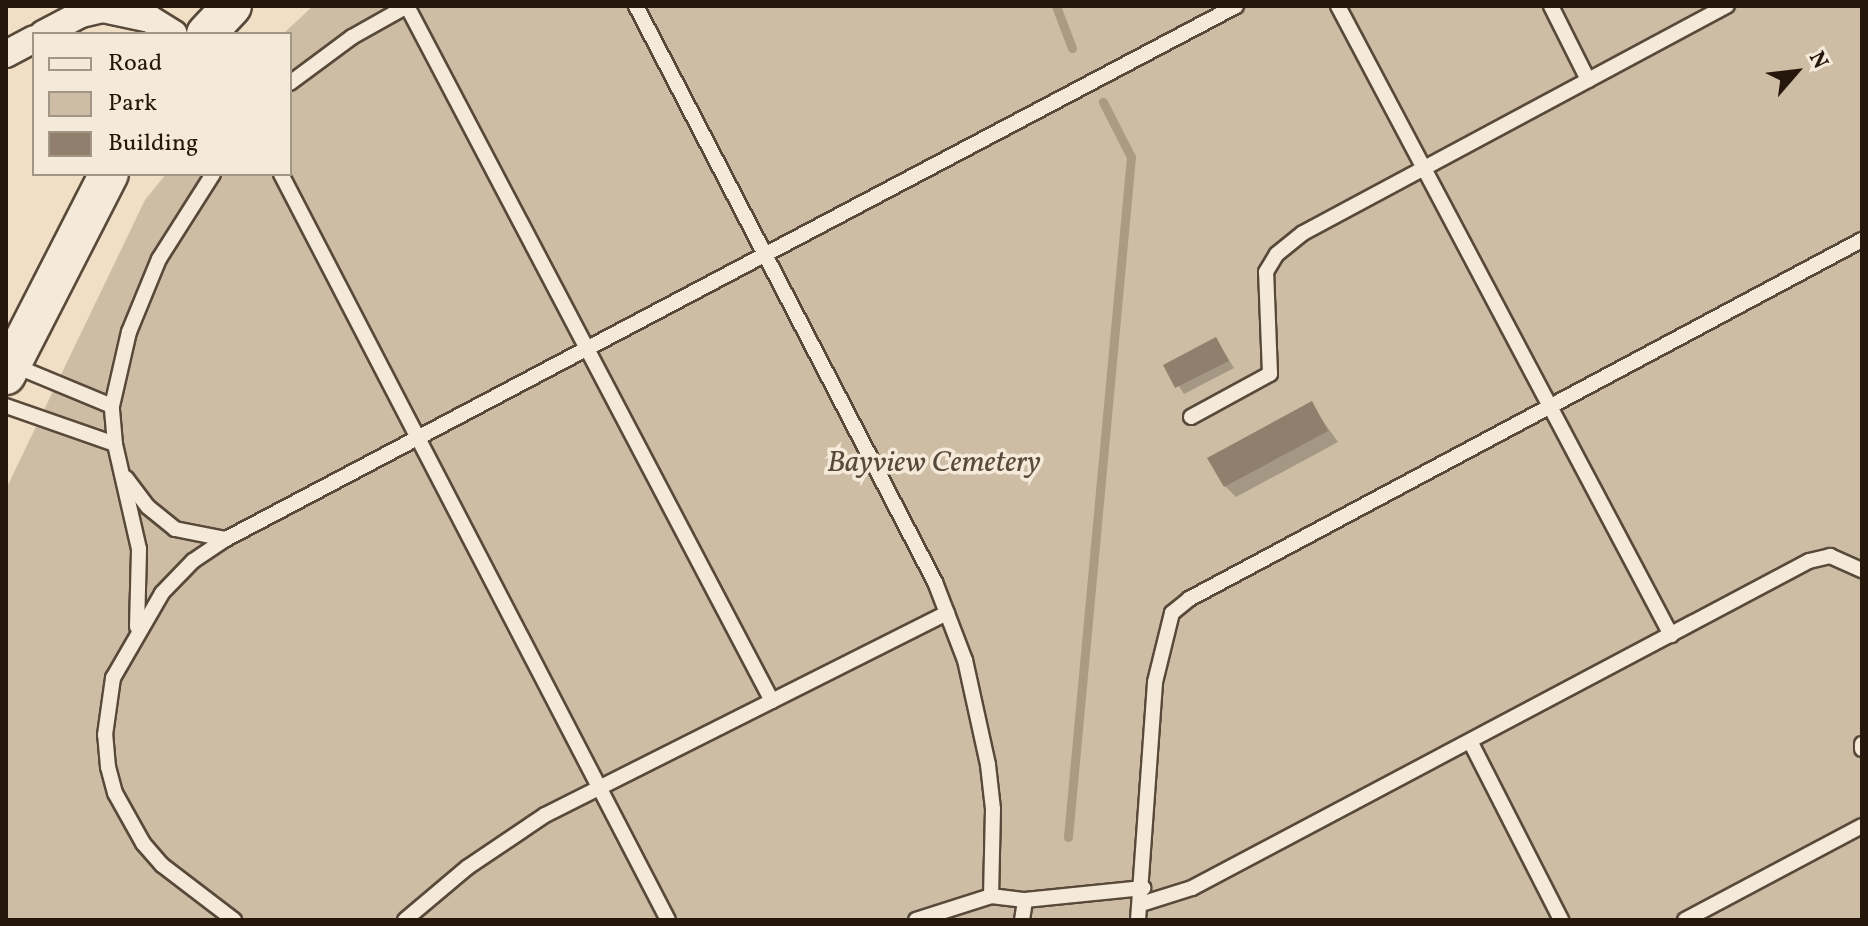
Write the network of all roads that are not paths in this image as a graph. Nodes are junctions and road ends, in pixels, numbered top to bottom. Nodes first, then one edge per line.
1 (232, 6) edge
2 (636, 6) edge
3 (1338, 6) edge
4 (1551, 6) edge
5 (1727, 6) edge
6 (1232, 7) edge
7 (47, 32) edge
8 (171, 32) edge
9 (208, 32) edge
10 (32, 40) edge
11 (6, 54) edge
12 (1588, 80) junction
13 (292, 82) edge
14 (1423, 168) junction
15 (108, 176) edge
16 (212, 176) edge
17 (282, 176) edge
18 (1862, 240) edge
19 (764, 255) junction
20 (587, 349) junction
21 (9, 370) edge
22 (6, 406) edge
23 (112, 406) junction
24 (1549, 407) junction
25 (1191, 417) dead end
26 (418, 438) junction
27 (115, 444) junction
28 (124, 475) junction
29 (226, 539) junction
30 (1862, 570) edge
31 (947, 613) junction
32 (135, 635) junction
33 (1671, 635) junction
34 (772, 701) junction
35 (1471, 743) junction
36 (599, 788) junction
37 (1862, 826) edge
38 (991, 896) junction
39 (1142, 896) junction
40 (1025, 900) junction
41 (234, 920) edge
42 (405, 920) edge
43 (668, 920) edge
44 (916, 920) edge
45 (1022, 920) edge
46 (1138, 920) edge
47 (1561, 920) edge
48 (1685, 920) edge

1 - 9 street
2 - 19 lane
3 - 14 lane
4 - 12 lane
5 - 12 lane
6 - 19 lane
7 - 8 street
10 - 11 street
12 - 14 lane
13 - 20 lane
14 - 24 lane
14 - 25 lane
15 - 21 street
16 - 23 lane
17 - 26 lane
18 - 24 lane
19 - 20 lane
19 - 31 lane
20 - 26 lane
20 - 34 lane
21 - 23 lane
22 - 27 lane
23 - 27 lane
24 - 33 lane
24 - 39 lane
26 - 29 lane
26 - 36 lane
27 - 28 lane
28 - 29 lane
28 - 32 lane
29 - 32 lane
30 - 33 lane
31 - 34 lane
31 - 38 lane
32 - 41 lane
33 - 35 lane
34 - 36 lane
35 - 39 lane
35 - 47 lane
36 - 42 lane
36 - 43 lane
37 - 48 lane
38 - 40 lane
38 - 44 lane
39 - 40 lane
39 - 46 lane
40 - 45 lane

